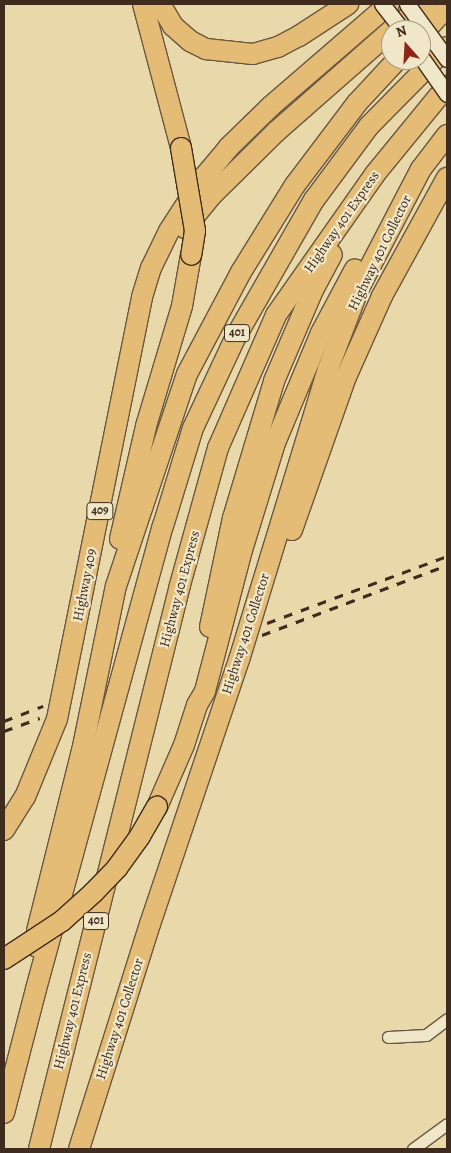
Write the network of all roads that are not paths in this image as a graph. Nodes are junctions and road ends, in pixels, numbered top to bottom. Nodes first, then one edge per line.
1 (143, 4) edge
2 (160, 4) edge
3 (348, 4) edge
4 (382, 4) edge
5 (389, 4) edge
6 (407, 4) edge
7 (424, 4) edge
8 (447, 7) edge
9 (394, 20) edge
10 (404, 20) edge
11 (431, 24) edge
12 (381, 40) edge
13 (446, 55) edge
14 (388, 70) edge
15 (430, 70) edge
16 (447, 86) edge
17 (447, 94) edge
18 (447, 135) edge
19 (421, 169) junction
20 (375, 174) junction
21 (447, 178) edge
22 (137, 329) junction
23 (116, 586) junction
24 (249, 626) junction
25 (197, 705) junction
26 (4, 830) edge
27 (4, 959) edge
28 (36, 989) junction
29 (447, 1019) edge
30 (388, 1037) dead end
31 (4, 1113) edge
32 (447, 1124) edge
33 (39, 1149) edge
34 (79, 1149) edge
35 (413, 1149) edge

1 - 23 highway, bridge
2 - 3 highway
4 - 9 main road, bridge
5 - 22 highway
6 - 13 main road, bridge
7 - 10 highway
8 - 11 highway
12 - 22 highway
13 - 28 highway, 401
14 - 23 highway, 401
15 - 17 main road, bridge
16 - 20 highway, Highway 401 Express / 401
18 - 19 highway, Highway 401 Collector
19 - 24 highway, Highway 401 Collector
19 - 25 highway
20 - 25 highway
20 - 33 highway, Highway 401 Express / 401
21 - 24 highway
22 - 26 highway, Highway 409 / 409
23 - 28 highway, 401
24 - 34 highway, Highway 401 Collector
25 - 27 highway, bridge
28 - 31 highway, 401
29 - 30 street
32 - 35 street

